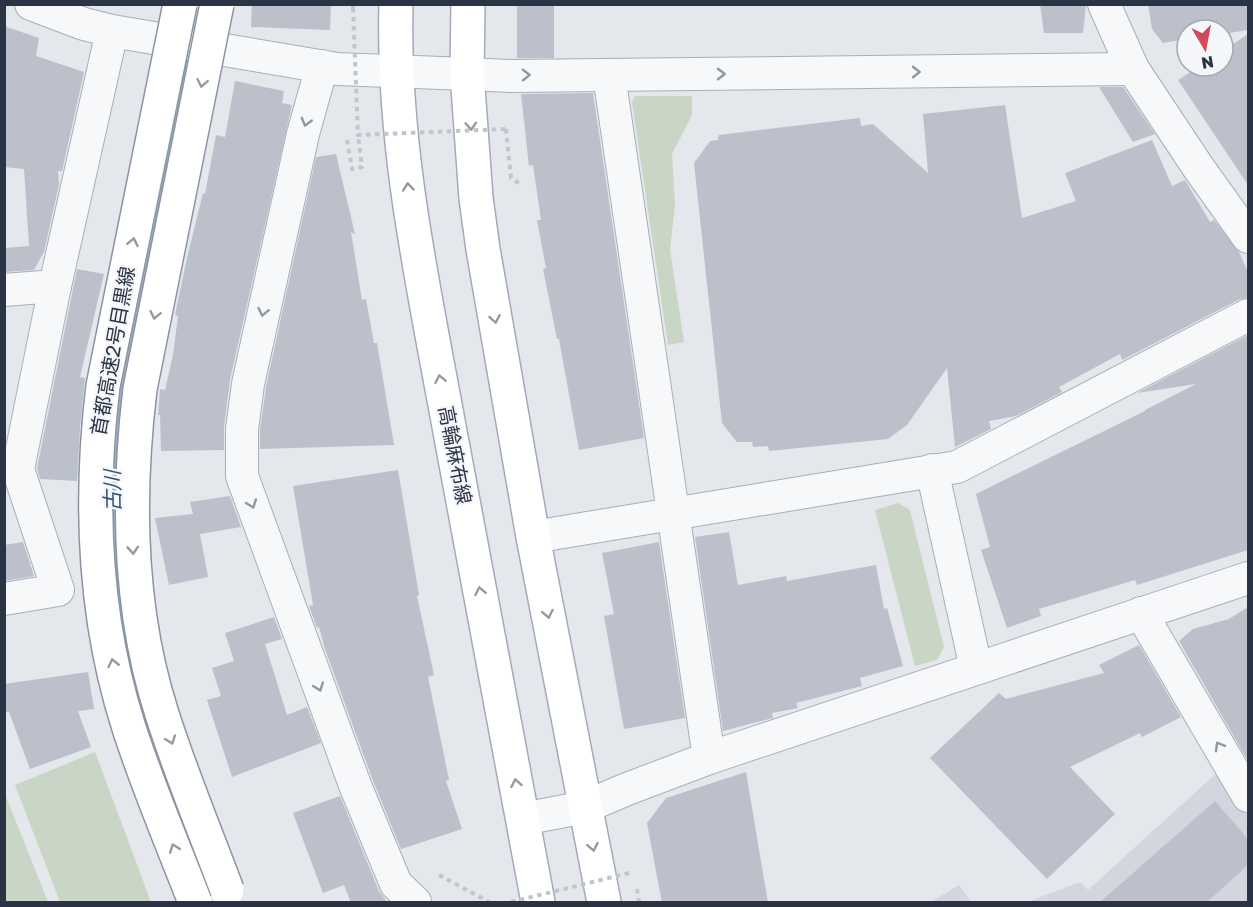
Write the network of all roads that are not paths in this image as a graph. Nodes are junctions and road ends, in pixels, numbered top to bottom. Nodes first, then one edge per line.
1 (31, 4) edge
2 (180, 4) edge
3 (217, 4) edge
4 (396, 4) edge
5 (468, 4) edge
6 (1104, 4) edge
7 (94, 20) edge
8 (322, 66) junction
9 (1132, 69) junction
10 (397, 71) junction
11 (468, 74) junction
12 (609, 75) junction
13 (1248, 237) edge
14 (56, 285) junction
15 (4, 290) edge
16 (1248, 315) edge
17 (932, 470) junction
18 (674, 513) junction
19 (533, 537) junction
20 (1248, 578) edge
21 (4, 599) edge
22 (1141, 613) junction
23 (976, 668) junction
24 (709, 758) junction
25 (1248, 796) edge
26 (585, 807) junction
27 (523, 819) junction
28 (228, 890) dead end
29 (195, 902) edge
30 (415, 903) edge
31 (538, 903) edge
32 (604, 903) edge

1 - 7 street
29 -> 2 main road, 首都高速2号目黒線, bridge
3 -> 28 main road, 首都高速2号目黒線, bridge
4 - 10 main road, 高輪麻布線
5 - 11 main road
6 - 9 street
7 - 8 street, bridge
7 - 14 street
8 - 10 street
8 -> 30 street
12 -> 9 street
9 - 13 street
10 - 11 street
27 -> 10 main road, 高輪麻布線
11 -> 12 street
11 -> 19 main road
12 - 18 street
14 - 15 street
14 - 21 street
16 - 17 street
17 - 18 street
17 - 23 street
18 - 19 street
18 - 24 street
19 -> 26 main road
20 - 22 street
22 - 23 street
25 -> 22 street
23 - 24 street
24 - 26 street
26 - 27 street
26 -> 32 main road
27 - 31 main road, 高輪麻布線

